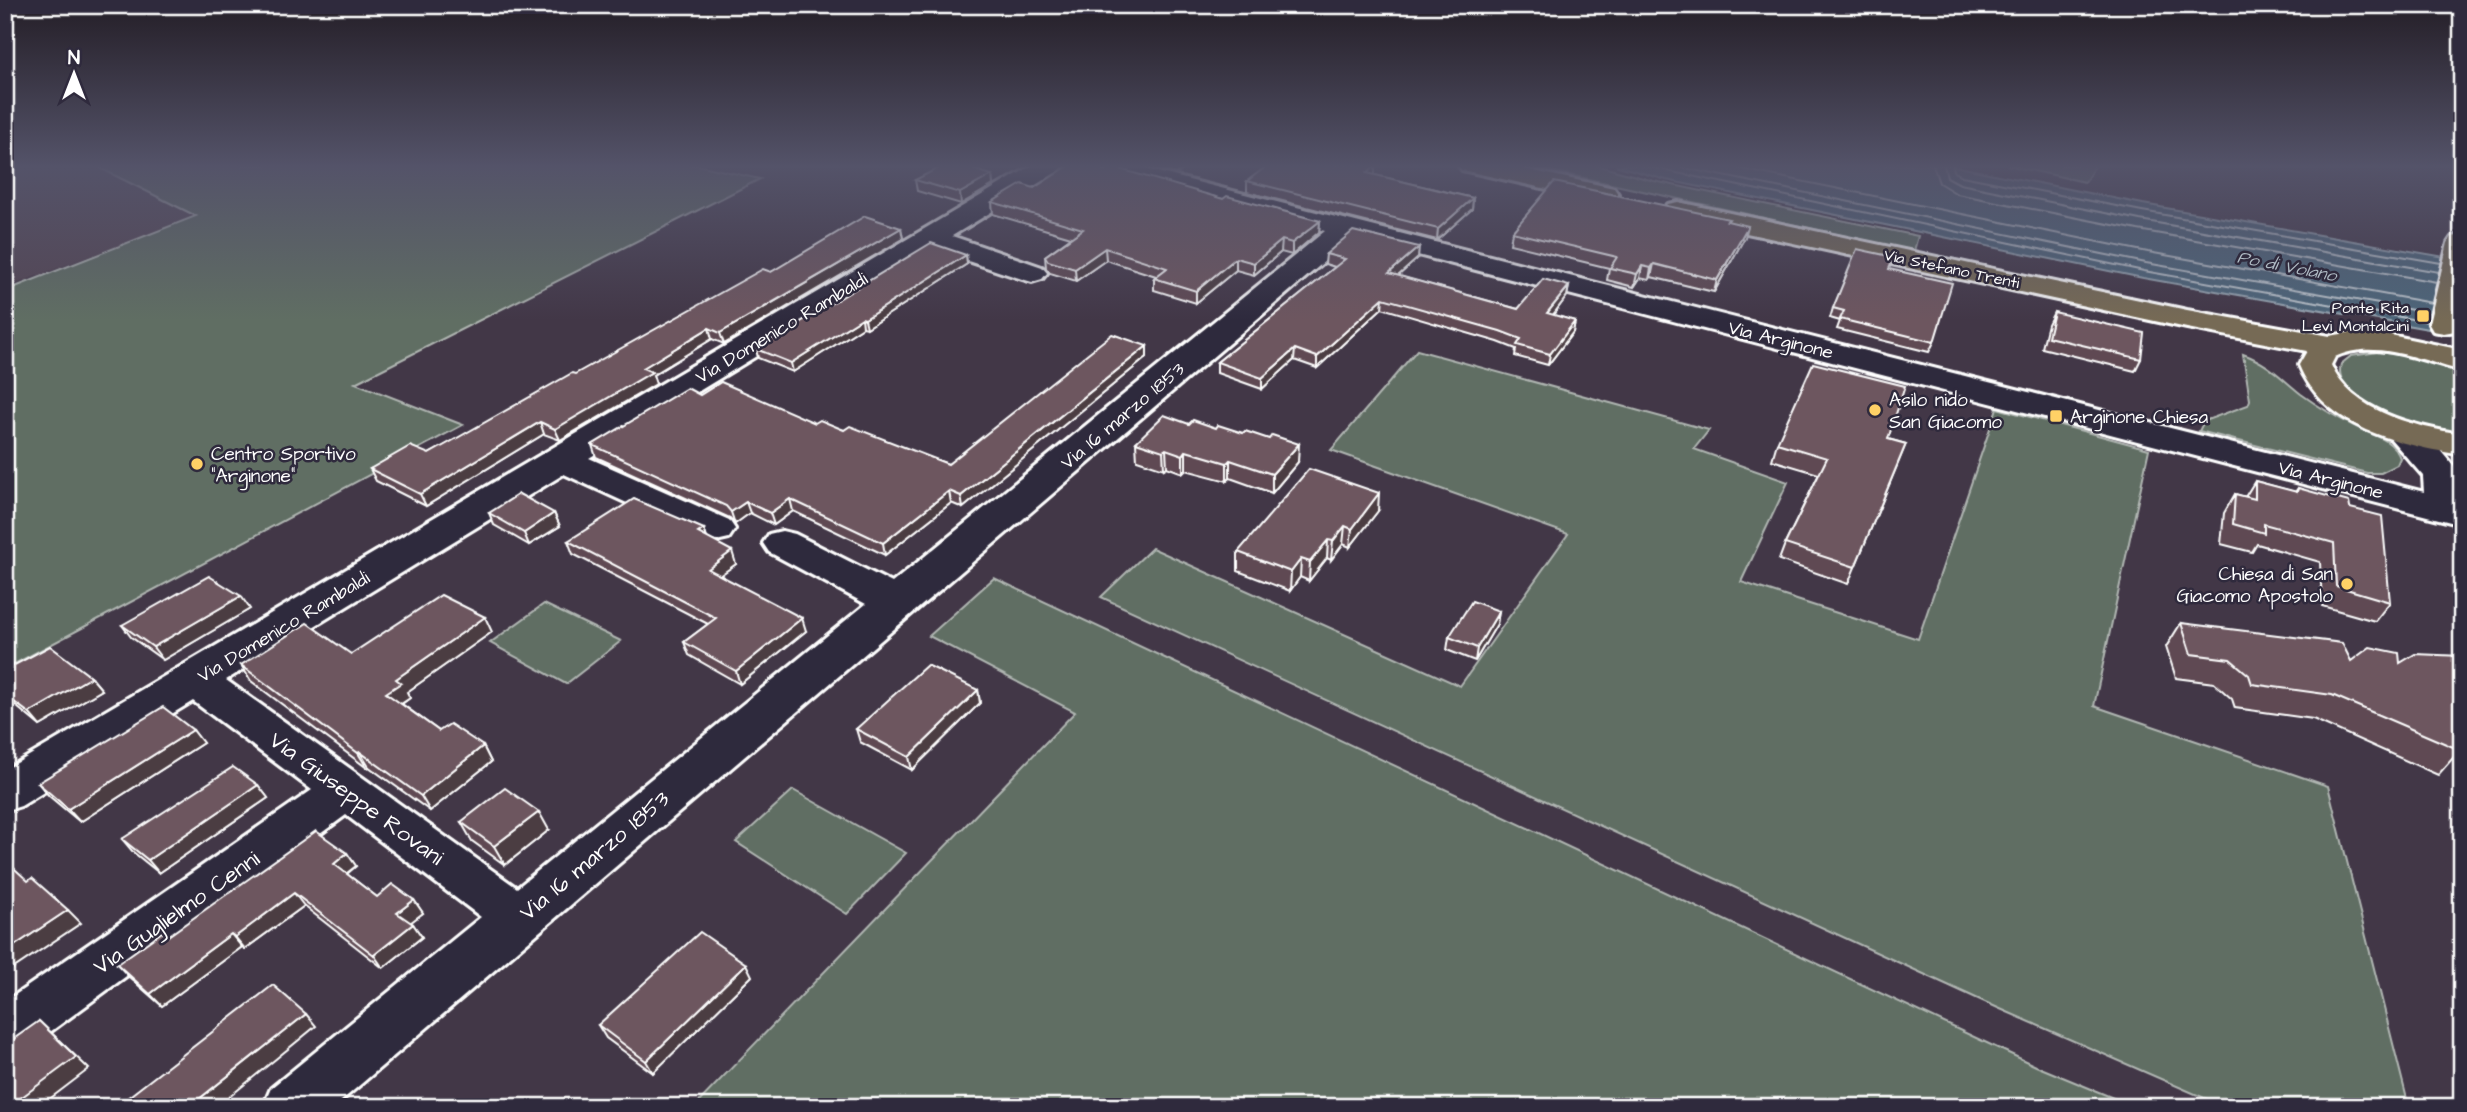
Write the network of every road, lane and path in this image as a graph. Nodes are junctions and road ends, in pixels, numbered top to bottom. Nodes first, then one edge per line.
1 (964, 217) edge
2 (1303, 217) edge
3 (1712, 217) edge
4 (1346, 228) junction
5 (929, 238) junction
6 (2462, 243) edge
7 (1032, 273) dead end
8 (2444, 324) junction
9 (2383, 342) junction
10 (2462, 350) edge
11 (2323, 356) junction
12 (2462, 361) edge
13 (2401, 431) junction
14 (2462, 445) edge
15 (561, 459) junction
16 (2452, 489) edge
17 (716, 529) dead end
18 (782, 543) dead end
19 (897, 603) junction
20 (194, 679) junction
21 (346, 790) junction
22 (5, 793) edge
23 (519, 917) junction
24 (5, 1033) edge
25 (291, 1107) edge

1 - 5 street, Via Domenico Rambaldi
2 - 4 street, Via Arginone
3 - 11 main road, Via Stefano Trenti
4 - 16 street, Via Arginone
4 - 19 street, Via 16 marzo 1853
5 - 7 street
5 - 15 street, Via Domenico Rambaldi
6 - 8 main road
8 - 9 main road
8 - 10 main road
9 - 11 main road, Via Stefano Trenti
9 - 12 main road, Via Stefano Trenti
11 - 13 main road
13 - 14 main road
13 - 16 street
15 - 17 street
15 - 20 street, Via Domenico Rambaldi
18 - 19 street
19 - 23 street, Via 16 marzo 1853
20 - 21 street, Via Giuseppe Rovani
20 - 22 street, Via Domenico Rambaldi
21 - 23 street, Via Giuseppe Rovani
21 - 24 street, Via Guglielmo Cenni
23 - 25 street, Via 16 marzo 1853

